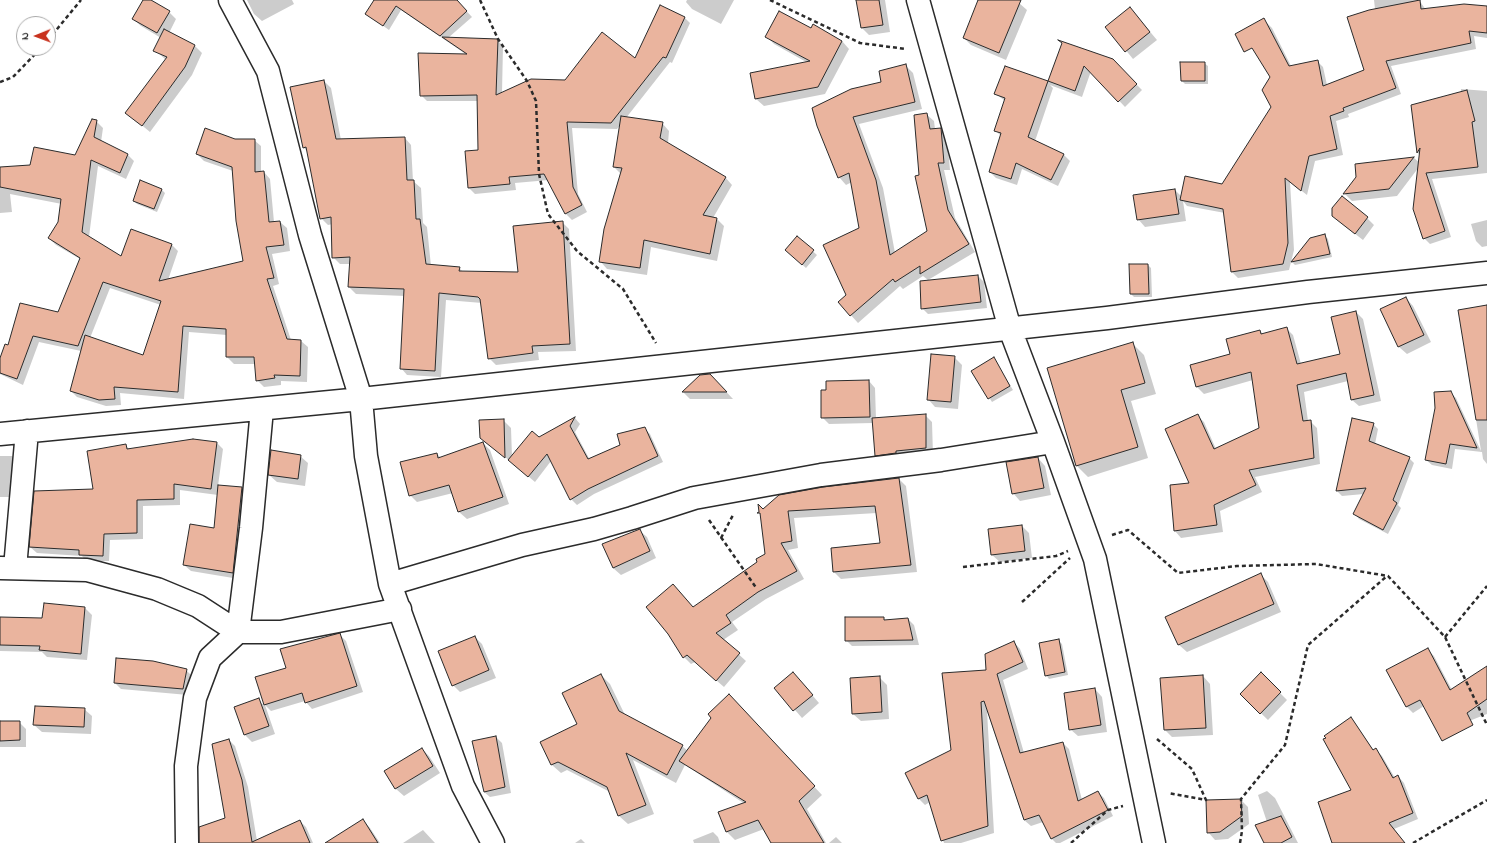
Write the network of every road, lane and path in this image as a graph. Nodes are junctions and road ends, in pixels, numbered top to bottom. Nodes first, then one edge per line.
1 (81, 0) edge
2 (230, 0) edge
3 (480, 0) edge
4 (770, 0) edge
5 (918, 0) edge
6 (56, 30) edge
7 (933, 53) junction
8 (33, 56) edge
9 (0, 82) edge
10 (1487, 273) edge
11 (1010, 329) junction
12 (669, 365) junction
13 (361, 399) junction
14 (262, 409) junction
15 (27, 430) junction
16 (0, 434) edge
17 (1053, 442) junction
18 (694, 498) junction
19 (1088, 541) junction
20 (963, 567) dead end
21 (8, 568) edge
22 (1388, 576) junction
23 (390, 584) junction
24 (1487, 586) edge
25 (757, 589) dead end
26 (1022, 602) dead end
27 (400, 609) junction
28 (238, 632) junction
29 (1445, 637) junction
30 (1487, 725) edge
31 (1156, 738) dead end
32 (1143, 794) junction
33 (1487, 800) edge
34 (188, 843) edge
35 (493, 843) edge
36 (1071, 843) edge
37 (1154, 843) edge
38 (1240, 843) edge
39 (1413, 843) edge

1 - 6 path
2 - 13 street
3 - 12 path
4 - 7 path
5 - 7 street
7 - 11 street
8 - 9 path
10 - 11 street
11 - 12 street
11 - 17 street
12 - 13 street
13 - 14 street
13 - 23 street
14 - 15 street
14 - 28 street
15 - 16 street
15 - 21 street
17 - 18 street
17 - 19 street
18 - 23 street
18 - 25 path
19 - 20 path
19 - 22 path
19 - 26 path
19 - 32 street
21 - 28 street
22 - 29 path
22 - 38 path
23 - 27 street
24 - 29 path
27 - 28 street
27 - 35 street
28 - 34 street
29 - 30 path
31 - 32 path
32 - 36 path
32 - 37 street
33 - 39 path

